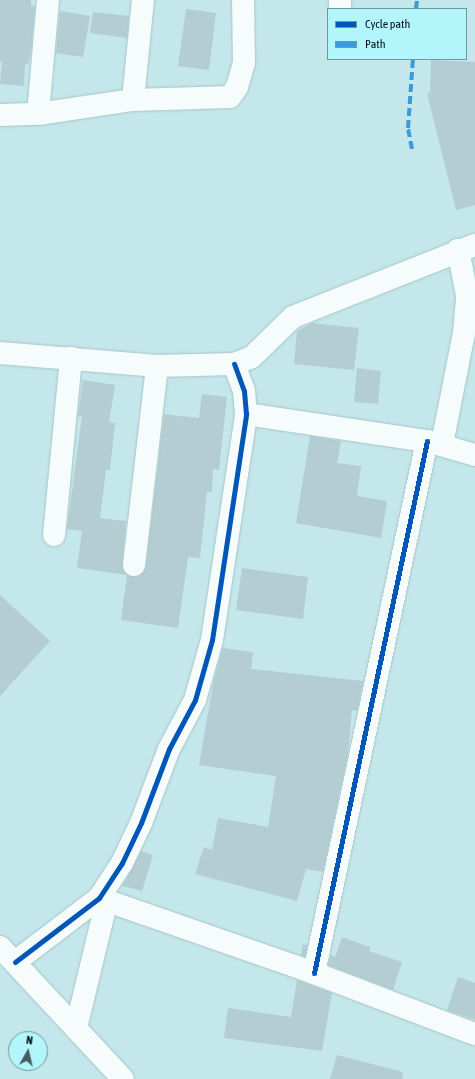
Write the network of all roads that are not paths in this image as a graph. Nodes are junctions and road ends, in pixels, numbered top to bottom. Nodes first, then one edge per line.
1 (48, 0) edge
2 (143, 0) edge
3 (243, 0) edge
4 (133, 100) junction
5 (38, 114) junction
6 (0, 115) edge
7 (467, 248) edge
8 (469, 334) edge
9 (0, 353) edge
10 (71, 358) junction
11 (234, 364) junction
12 (157, 366) junction
13 (246, 414) junction
14 (434, 442) junction
15 (475, 455) edge
16 (54, 534) dead end
17 (134, 565) dead end
18 (103, 899) junction
19 (8, 954) edge
20 (314, 973) junction
21 (76, 1028) junction
22 (475, 1034) edge
23 (123, 1079) edge

1 - 5 street
2 - 4 street
3 - 4 street
4 - 5 street
5 - 6 street
7 - 8 street
7 - 11 street
8 - 14 street
9 - 10 street
10 - 12 street
10 - 16 street
11 - 12 street
11 - 13 street
12 - 17 street
13 - 14 street
13 - 18 street
14 - 15 street
14 - 20 street
18 - 19 street
18 - 20 street
18 - 21 street
19 - 21 street
20 - 22 street
21 - 23 street

